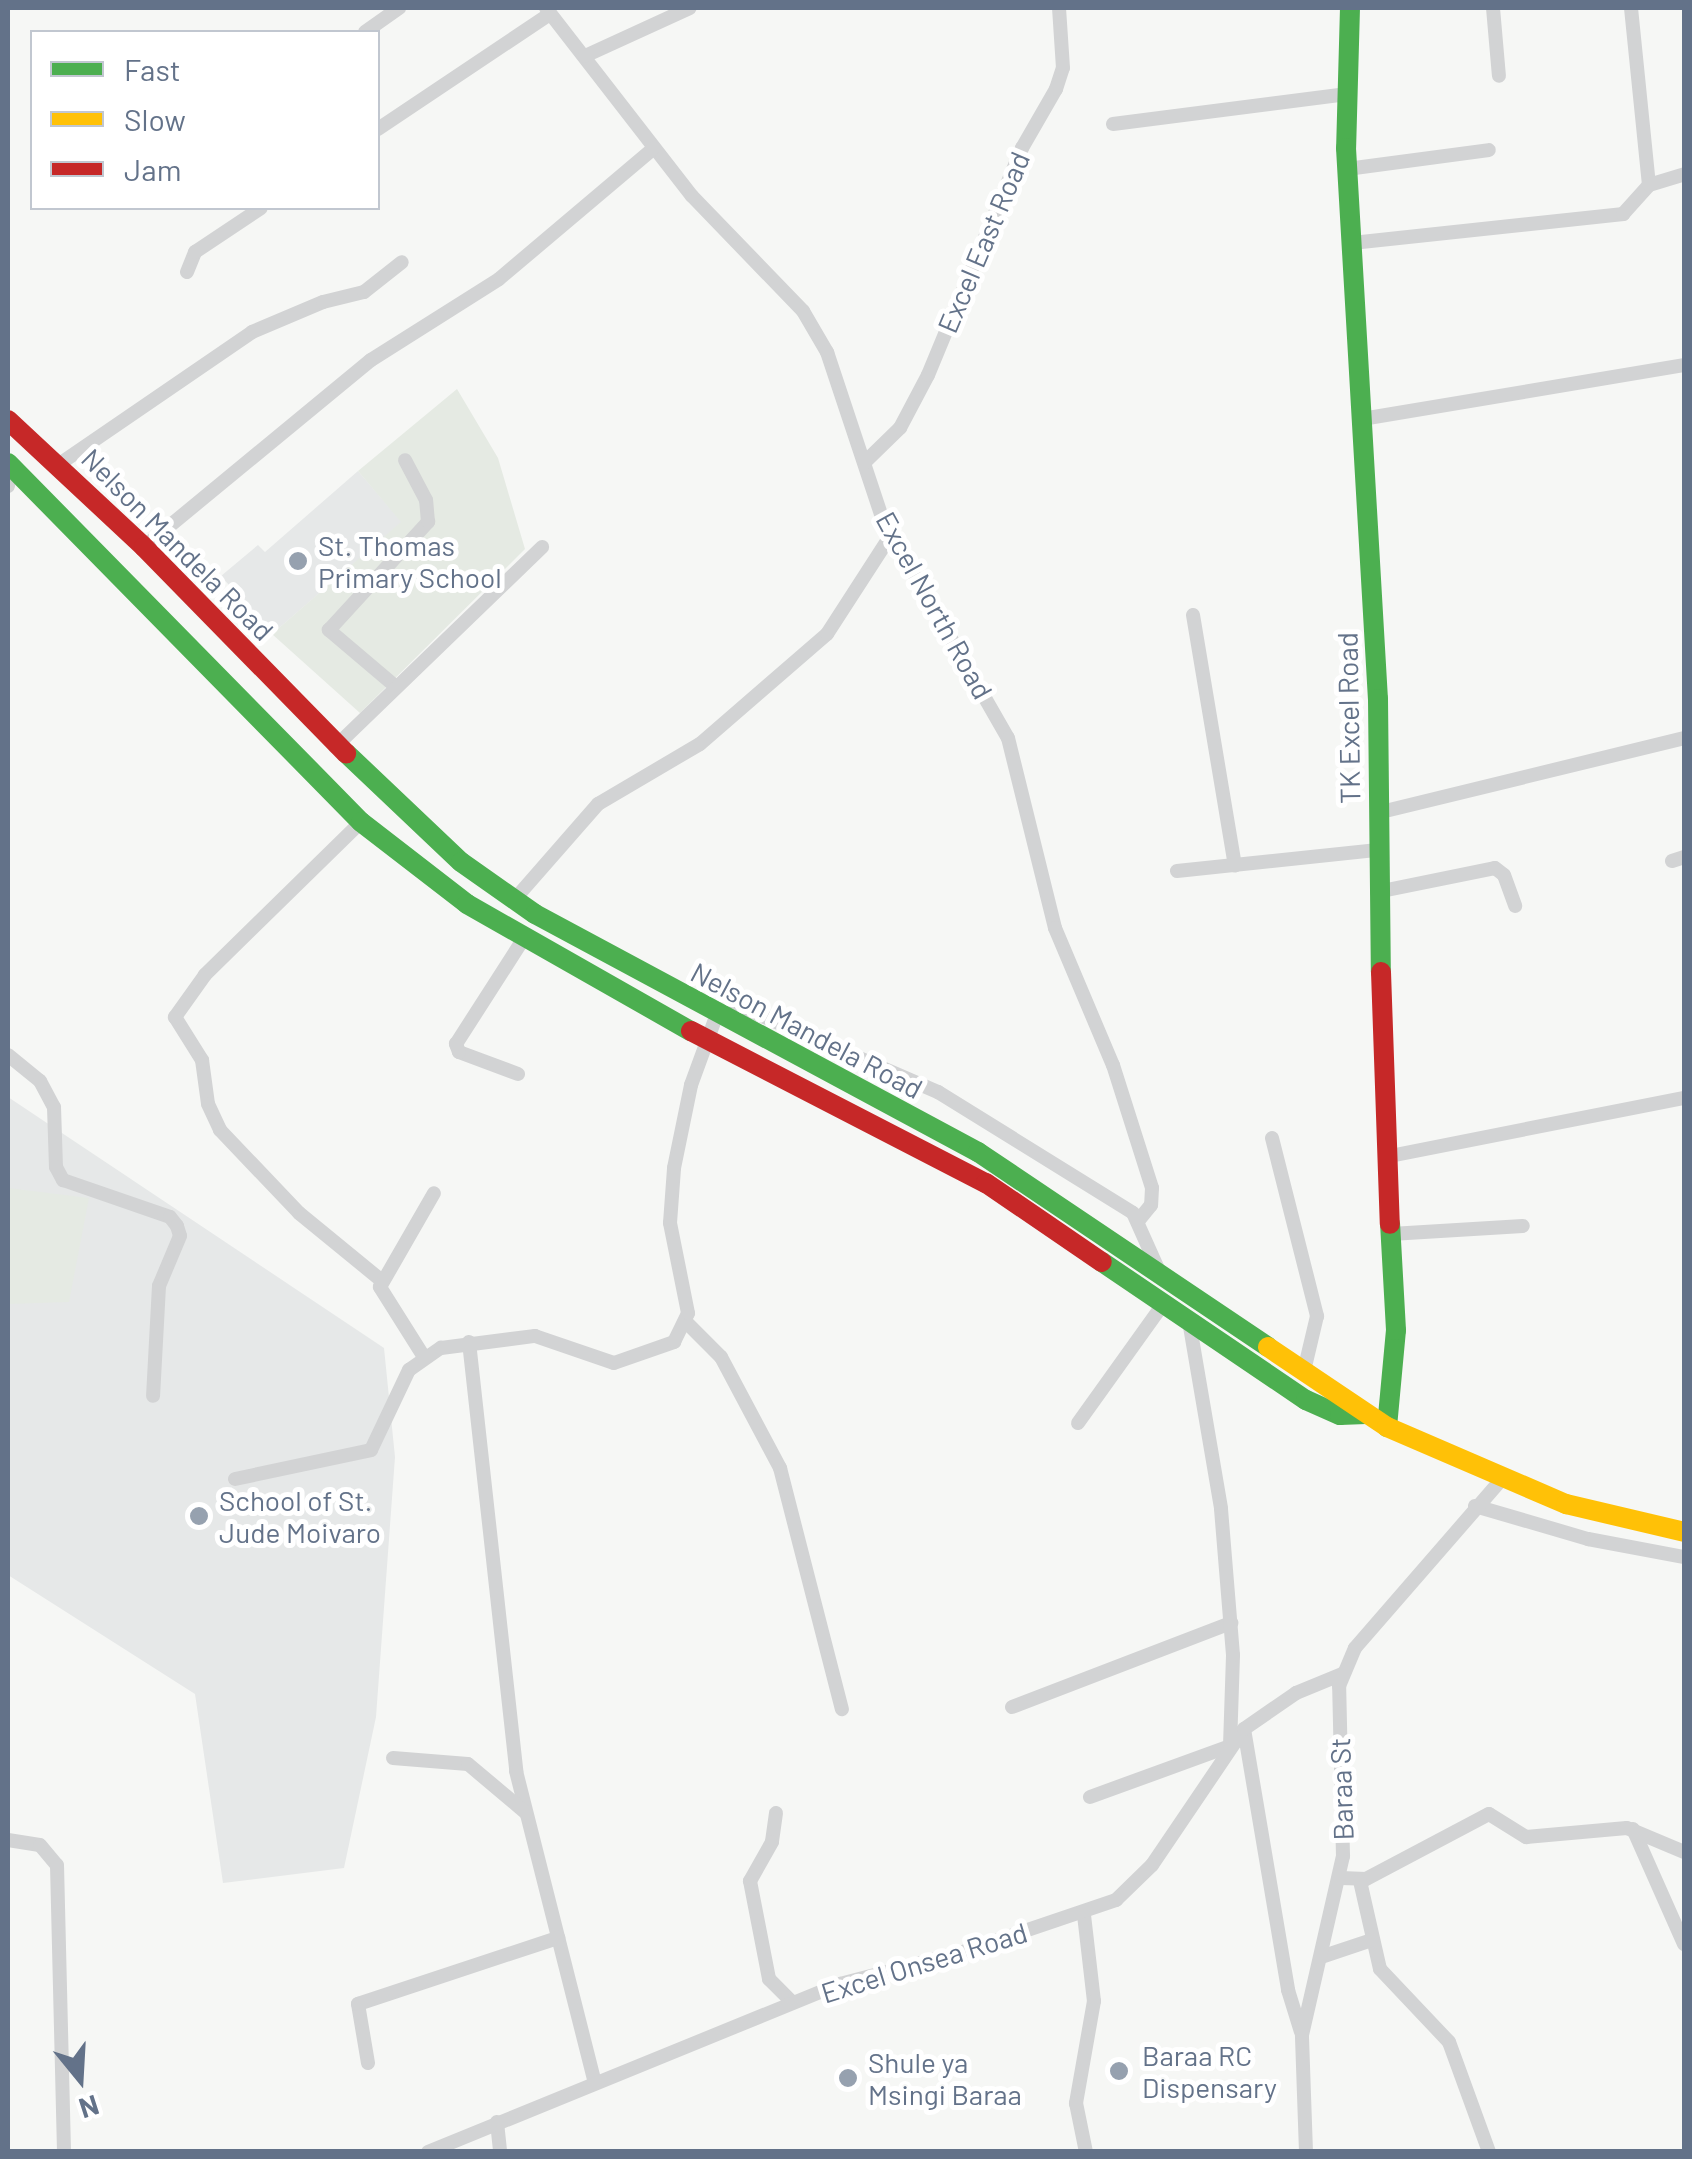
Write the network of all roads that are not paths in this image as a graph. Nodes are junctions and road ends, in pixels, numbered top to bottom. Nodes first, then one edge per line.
1 (398, 8) edge
2 (690, 8) edge
3 (1059, 8) edge
4 (1350, 8) edge
5 (1493, 8) edge
6 (1631, 8) edge
7 (548, 10) edge
8 (368, 30) edge
9 (585, 56) junction
10 (1499, 76) dead end
11 (1348, 94) junction
12 (1113, 124) dead end
13 (380, 127) edge
14 (653, 149) junction
15 (1489, 150) dead end
16 (1347, 169) junction
17 (1684, 174) edge
18 (1649, 185) junction
19 (258, 210) edge
20 (1352, 243) junction
21 (402, 262) dead end
22 (187, 272) dead end
23 (1684, 366) edge
24 (1362, 419) junction
25 (8, 420) edge
26 (406, 460) dead end
27 (865, 462) junction
28 (58, 465) junction
29 (9, 472) edge
30 (890, 535) junction
31 (144, 547) junction
32 (542, 547) dead end
33 (1193, 615) dead end
34 (395, 686) junction
35 (1684, 738) edge
36 (336, 746) junction
37 (1377, 813) junction
38 (362, 822) junction
39 (1378, 850) junction
40 (1235, 865) junction
41 (1177, 872) dead end
42 (1377, 892) junction
43 (514, 900) junction
44 (1514, 906) dead end
45 (522, 941) junction
46 (718, 1014) junction
47 (708, 1038) junction
48 (8, 1056) edge
49 (518, 1074) dead end
50 (1684, 1098) edge
51 (1272, 1138) dead end
52 (1385, 1157) junction
53 (434, 1193) dead end
54 (1139, 1220) junction
55 (1523, 1226) dead end
56 (1390, 1234) junction
57 (1160, 1271) junction
58 (382, 1281) junction
59 (1161, 1307) junction
60 (688, 1323) junction
61 (1190, 1326) junction
62 (469, 1342) junction
63 (424, 1356) junction
64 (1304, 1371) junction
65 (153, 1396) dead end
66 (1366, 1414) junction
67 (1078, 1423) dead end
68 (1387, 1427) junction
69 (1502, 1479) junction
70 (236, 1480) dead end
71 (1476, 1506) junction
72 (1684, 1532) edge
73 (1684, 1557) edge
74 (1231, 1623) junction
75 (1342, 1674) junction
76 (1012, 1707) dead end
77 (842, 1708) dead end
78 (1244, 1729) junction
79 (1230, 1746) junction
80 (394, 1758) dead end
81 (1090, 1797) dead end
82 (525, 1813) junction
83 (776, 1813) dead end
84 (1633, 1829) junction
85 (8, 1840) edge
86 (1684, 1852) edge
87 (1340, 1878) junction
88 (1360, 1881) junction
89 (1084, 1915) junction
90 (558, 1938) junction
91 (1372, 1940) junction
92 (1684, 1944) edge
93 (1321, 1957) junction
94 (792, 2002) junction
95 (1302, 2035) junction
96 (368, 2064) dead end
97 (595, 2083) junction
98 (497, 2122) junction
99 (64, 2152) edge
100 (428, 2152) edge
101 (500, 2152) edge
102 (1086, 2152) edge
103 (1306, 2152) edge
104 (1489, 2152) edge

1 - 8 street
2 - 9 street
3 - 27 street, Excel East Road
4 - 11 street, TK Excel Road
5 - 10 street
6 - 18 street
7 - 9 street, Excel North Road
7 - 13 street
9 - 14 street, Excel North Road
11 - 12 street
11 - 16 street, TK Excel Road
14 - 27 street, Excel North Road
14 - 31 street
15 - 16 street
16 - 20 street, TK Excel Road
17 - 18 street
18 - 20 street
19 - 22 street
20 - 24 street, TK Excel Road
21 - 28 street
23 - 24 street
24 - 37 street, TK Excel Road
25 - 28 street, Nelson Mandela Road
26 - 34 street
27 - 30 street, Excel North Road
28 - 31 street, Nelson Mandela Road
29 - 38 street
30 - 43 street
30 - 54 street, Excel North Road
31 - 36 street, Nelson Mandela Road
32 - 34 street
33 - 40 street
34 - 36 street
35 - 37 street
36 - 43 street, Nelson Mandela Road
37 - 39 street, TK Excel Road
38 - 45 street
38 - 58 street
39 - 40 street
39 - 42 street, TK Excel Road
40 - 41 street
42 - 44 street
42 - 52 street, TK Excel Road
43 - 46 street, Nelson Mandela Road
45 - 47 street
45 - 49 street
46 - 47 street
46 - 54 street
46 - 57 street, Nelson Mandela Road
47 - 59 street
47 - 60 street
48 - 65 street
50 - 52 street
51 - 64 street
52 - 56 street, TK Excel Road
53 - 58 street
54 - 57 street
55 - 56 street
56 - 68 street, TK Excel Road
57 - 64 street, Nelson Mandela Road
58 - 63 street
59 - 61 street
59 - 67 street
60 - 62 street
60 - 77 street
61 - 66 street
61 - 74 street
62 - 63 street
62 - 82 street
63 - 70 street
64 - 66 street, Nelson Mandela Road
66 - 68 street, Nelson Mandela Road
68 - 69 street, Nelson Mandela Road
69 - 71 street
69 - 72 street, Nelson Mandela Road
71 - 73 street
71 - 75 street
74 - 76 street
74 - 79 street
75 - 78 street, Excel Onsea Road
75 - 87 street, Baraa St
78 - 79 street, Excel Onsea Road
78 - 95 street
79 - 81 street
79 - 89 street, Excel Onsea Road
80 - 82 street
82 - 90 street
83 - 94 street
84 - 86 street
84 - 88 street
84 - 92 street
85 - 99 street
87 - 88 street
87 - 93 street, Baraa St
88 - 91 street
89 - 94 street, Excel Onsea Road
89 - 102 street
90 - 96 street
90 - 97 street
91 - 93 street
91 - 104 street
93 - 95 street, Baraa St
94 - 97 street, Excel Onsea Road
95 - 103 street, Baraa St
97 - 98 street, Excel Onsea Road
98 - 100 street, Excel Onsea Road
98 - 101 street

